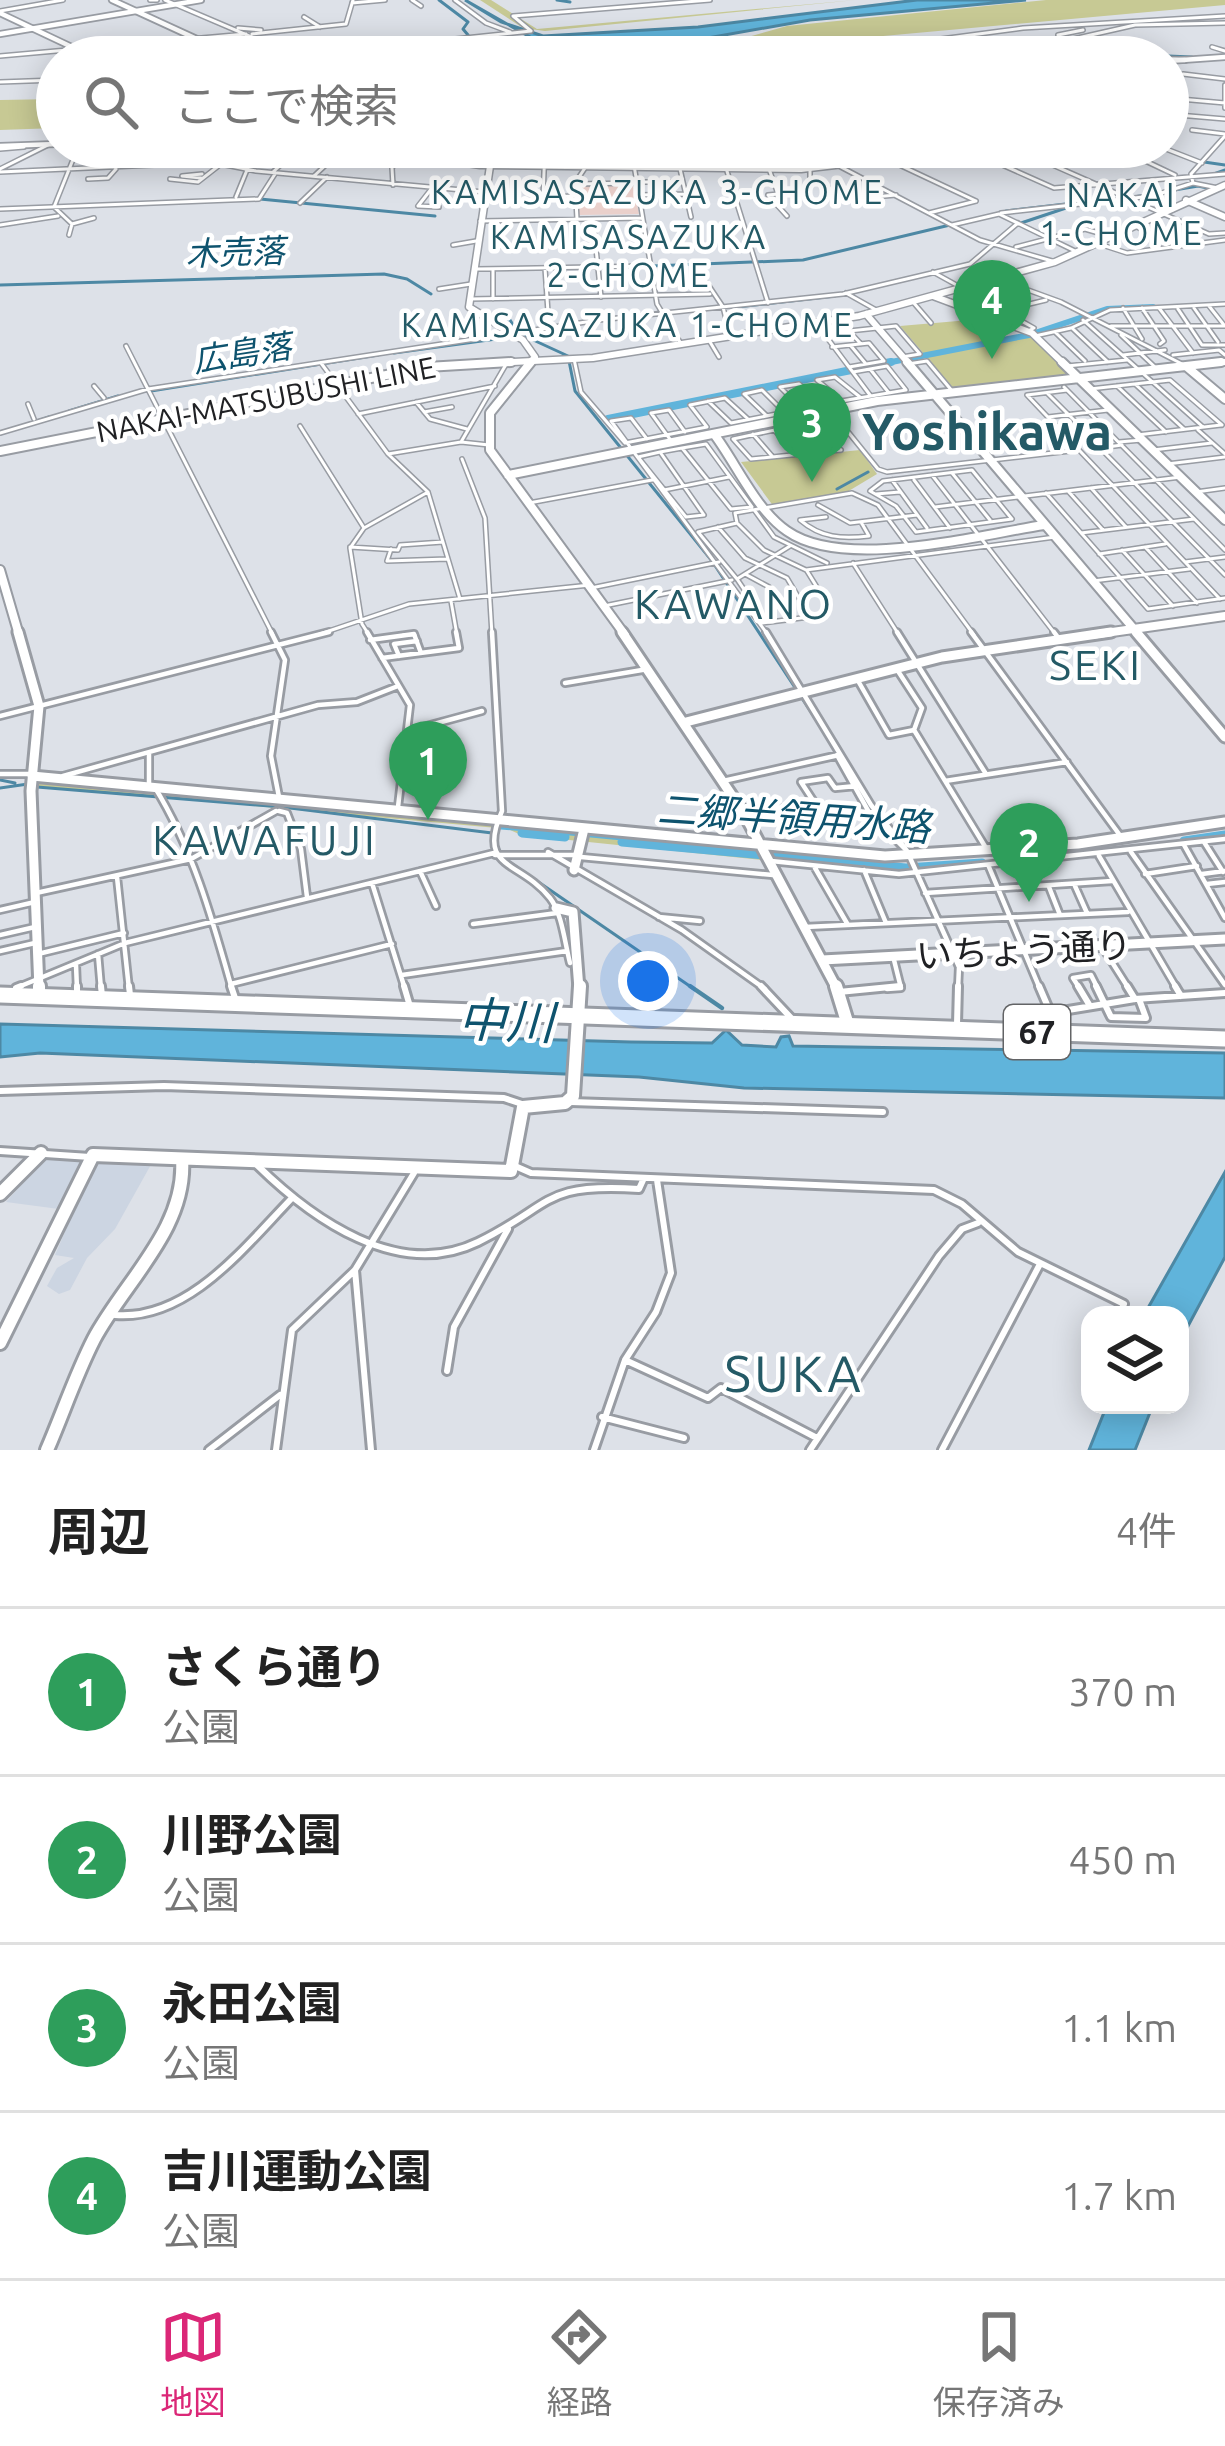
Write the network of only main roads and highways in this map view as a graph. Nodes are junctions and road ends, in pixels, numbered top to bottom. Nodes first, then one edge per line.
1 (200, 0) edge
2 (169, 2) edge
3 (0, 34) edge
4 (1225, 53) edge
5 (1189, 58) edge
6 (36, 146) edge
7 (0, 148) edge
8 (680, 168) edge
9 (726, 168) edge
10 (726, 168) edge
11 (820, 168) edge
12 (3, 995) edge
13 (1225, 1039) edge

1 - 2 main road
2 - 3 main road
4 - 5 main road
6 - 7 main road
8 - 9 main road
10 - 11 main road
12 - 13 main road, 67

